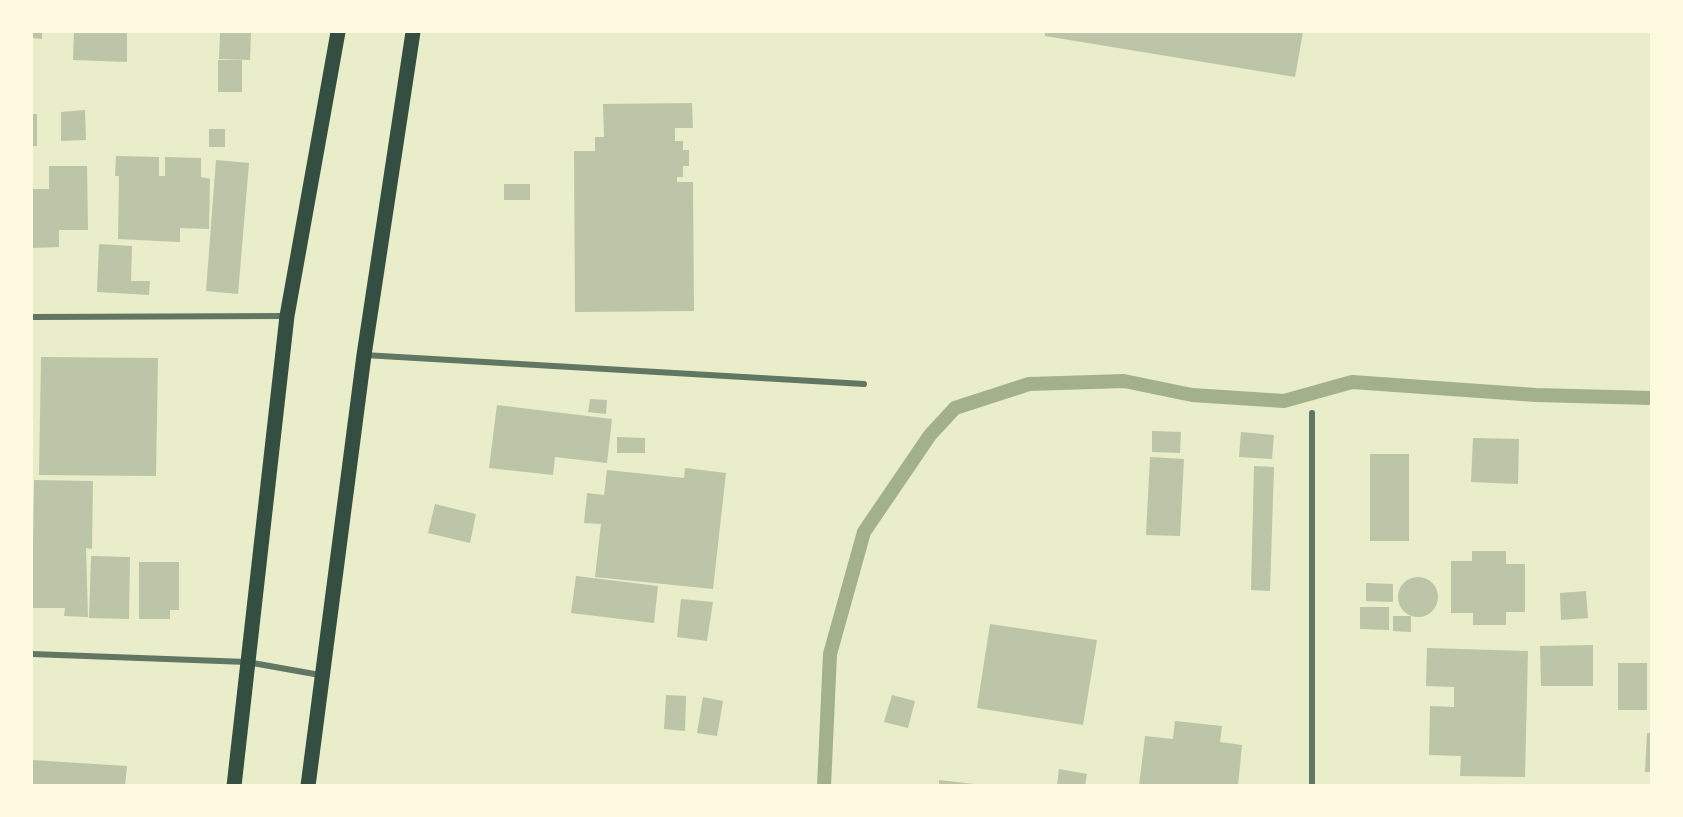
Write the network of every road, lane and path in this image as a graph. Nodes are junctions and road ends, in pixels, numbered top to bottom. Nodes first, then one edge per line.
1 (338, 32) edge
2 (413, 32) edge
3 (287, 316) junction
4 (32, 317) edge
5 (364, 355) junction
6 (864, 384) dead end
7 (1312, 413) dead end
8 (32, 654) edge
9 (247, 662) junction
10 (320, 675) junction
11 (234, 786) edge
12 (308, 786) edge
13 (1312, 786) edge

1 - 3 main road
2 - 5 main road
3 - 4 street
3 - 9 main road
5 - 6 street
5 - 10 main road
7 - 13 street
8 - 9 street
9 - 10 street
9 - 11 main road
10 - 12 main road

